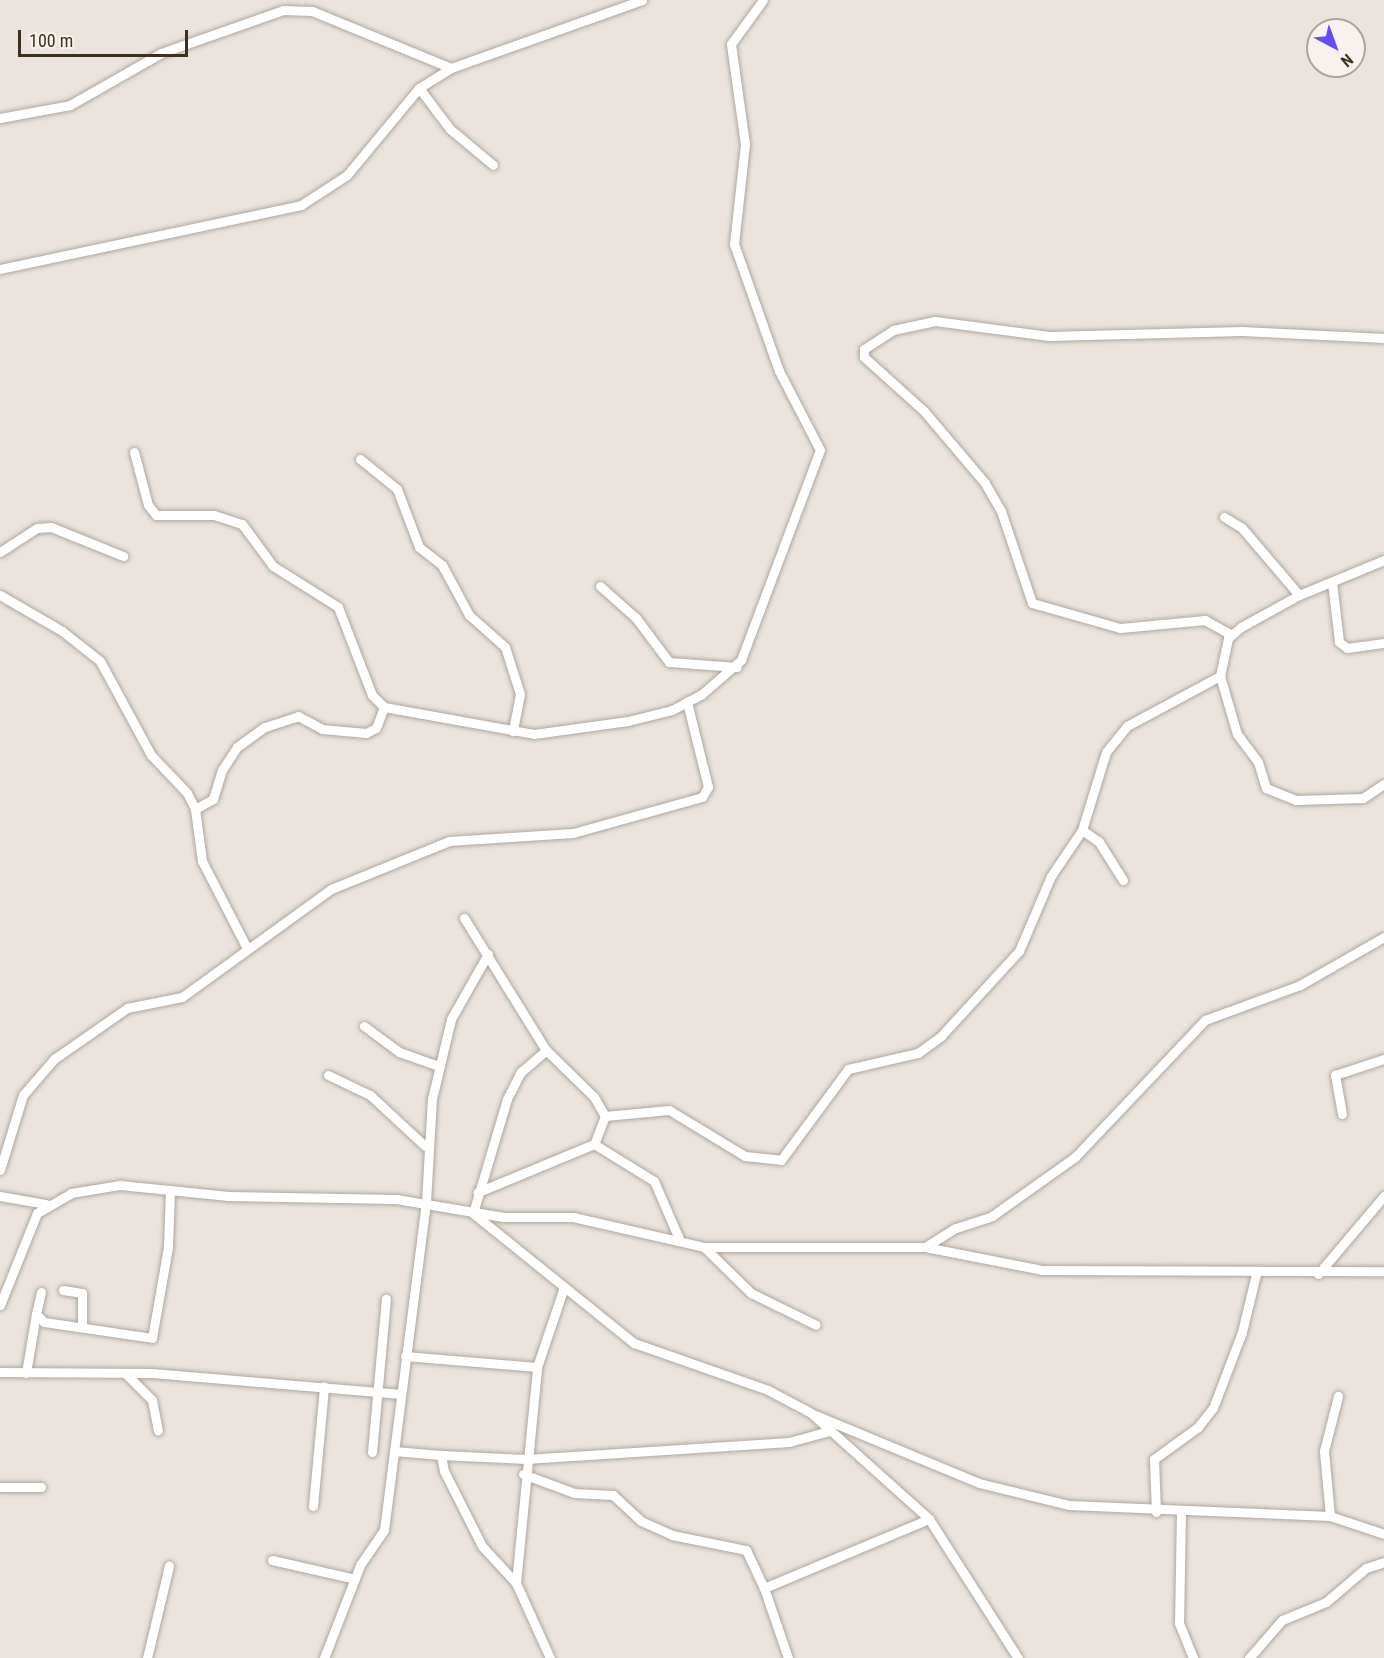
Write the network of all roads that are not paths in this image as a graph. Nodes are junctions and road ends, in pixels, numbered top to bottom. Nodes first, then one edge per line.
1 (642, 0) edge
2 (763, 0) edge
3 (451, 68) junction
4 (419, 87) junction
5 (0, 118) edge
6 (493, 165) dead end
7 (0, 269) edge
8 (1384, 338) edge
9 (134, 452) dead end
10 (360, 459) dead end
11 (1224, 517) dead end
12 (0, 552) edge
13 (123, 556) dead end
14 (1384, 560) edge
15 (1332, 582) junction
16 (600, 586) dead end
17 (0, 595) edge
18 (1299, 595) junction
19 (1230, 634) junction
20 (1384, 643) edge
21 (736, 667) junction
22 (1220, 676) junction
23 (687, 702) junction
24 (384, 707) junction
25 (513, 731) junction
26 (1384, 784) edge
27 (195, 809) junction
28 (1082, 830) junction
29 (1123, 880) dead end
30 (464, 918) dead end
31 (1384, 937) edge
32 (247, 948) junction
33 (488, 954) junction
34 (364, 1026) dead end
35 (546, 1050) junction
36 (1384, 1059) edge
37 (439, 1066) junction
38 (328, 1075) dead end
39 (1342, 1114) dead end
40 (605, 1116) junction
41 (594, 1144) junction
42 (425, 1146) junction
43 (0, 1170) edge
44 (170, 1190) junction
45 (478, 1192) junction
46 (0, 1196) edge
47 (1384, 1196) edge
48 (426, 1202) junction
49 (46, 1204) junction
50 (472, 1213) junction
51 (680, 1241) junction
52 (704, 1247) junction
53 (925, 1247) junction
54 (1384, 1271) edge
55 (1256, 1274) junction
56 (1318, 1274) junction
57 (63, 1290) dead end
58 (563, 1290) junction
59 (41, 1293) dead end
60 (386, 1299) dead end
61 (0, 1305) edge
62 (36, 1314) junction
63 (816, 1324) dead end
64 (82, 1326) junction
65 (405, 1356) junction
66 (537, 1367) junction
67 (0, 1372) edge
68 (26, 1373) junction
69 (126, 1374) junction
70 (324, 1388) junction
71 (379, 1392) junction
72 (401, 1394) junction
73 (1338, 1396) dead end
74 (811, 1413) junction
75 (158, 1430) dead end
76 (829, 1431) junction
77 (394, 1451) junction
78 (372, 1452) dead end
79 (441, 1455) junction
80 (526, 1459) junction
81 (524, 1474) junction
82 (0, 1487) edge
83 (41, 1488) dead end
84 (313, 1506) dead end
85 (1181, 1511) junction
86 (1156, 1512) junction
87 (1330, 1516) junction
88 (929, 1519) junction
89 (1384, 1534) edge
90 (272, 1560) dead end
91 (1384, 1562) edge
92 (169, 1566) dead end
93 (355, 1579) junction
94 (516, 1583) junction
95 (764, 1588) junction
96 (147, 1658) edge
97 (324, 1658) edge
98 (550, 1658) edge
99 (788, 1658) edge
100 (1018, 1658) edge
101 (1193, 1658) edge
102 (1249, 1658) edge

1 - 3 street
2 - 21 street
3 - 4 street
3 - 5 street
4 - 6 street
4 - 7 street
8 - 19 street
9 - 24 street
10 - 25 street
11 - 18 street
12 - 13 street
14 - 15 street
15 - 18 street
15 - 20 street
16 - 21 street
17 - 27 street
18 - 19 street
19 - 22 street
21 - 23 street
22 - 26 street
22 - 28 street
23 - 25 street
23 - 32 street
24 - 25 street
24 - 27 street
27 - 32 street
28 - 29 street
28 - 40 street
30 - 33 street
31 - 53 street
32 - 43 street
33 - 35 street
33 - 37 street
34 - 37 street
35 - 40 street
35 - 45 street
36 - 39 street
37 - 42 street
38 - 42 street
40 - 41 street
41 - 45 street
41 - 51 street
42 - 48 street
44 - 48 street
44 - 49 street
44 - 64 street
45 - 50 street
46 - 49 street
47 - 56 street
48 - 50 street
48 - 65 street
49 - 61 street
50 - 51 street
50 - 58 street
51 - 52 street
52 - 53 street
52 - 63 street
53 - 55 street
54 - 56 street
55 - 56 street
55 - 86 street
57 - 64 street
58 - 66 street
58 - 74 street
59 - 62 street
60 - 71 street
62 - 64 street
62 - 68 street
65 - 66 street
65 - 72 street
66 - 80 street
67 - 68 street
68 - 69 street
69 - 70 street
69 - 75 street
70 - 71 street
70 - 84 street
71 - 72 street
71 - 78 street
72 - 77 street
73 - 87 street
74 - 76 street
74 - 86 street
76 - 80 street
76 - 88 street
77 - 79 street
77 - 93 street
79 - 80 street
79 - 94 street
80 - 81 street
81 - 94 street
81 - 95 street
82 - 83 street
85 - 86 street
85 - 87 street
85 - 101 street
87 - 89 street
88 - 95 street
88 - 100 street
90 - 93 street
91 - 102 street
92 - 96 street
93 - 97 street
94 - 98 street
95 - 99 street

